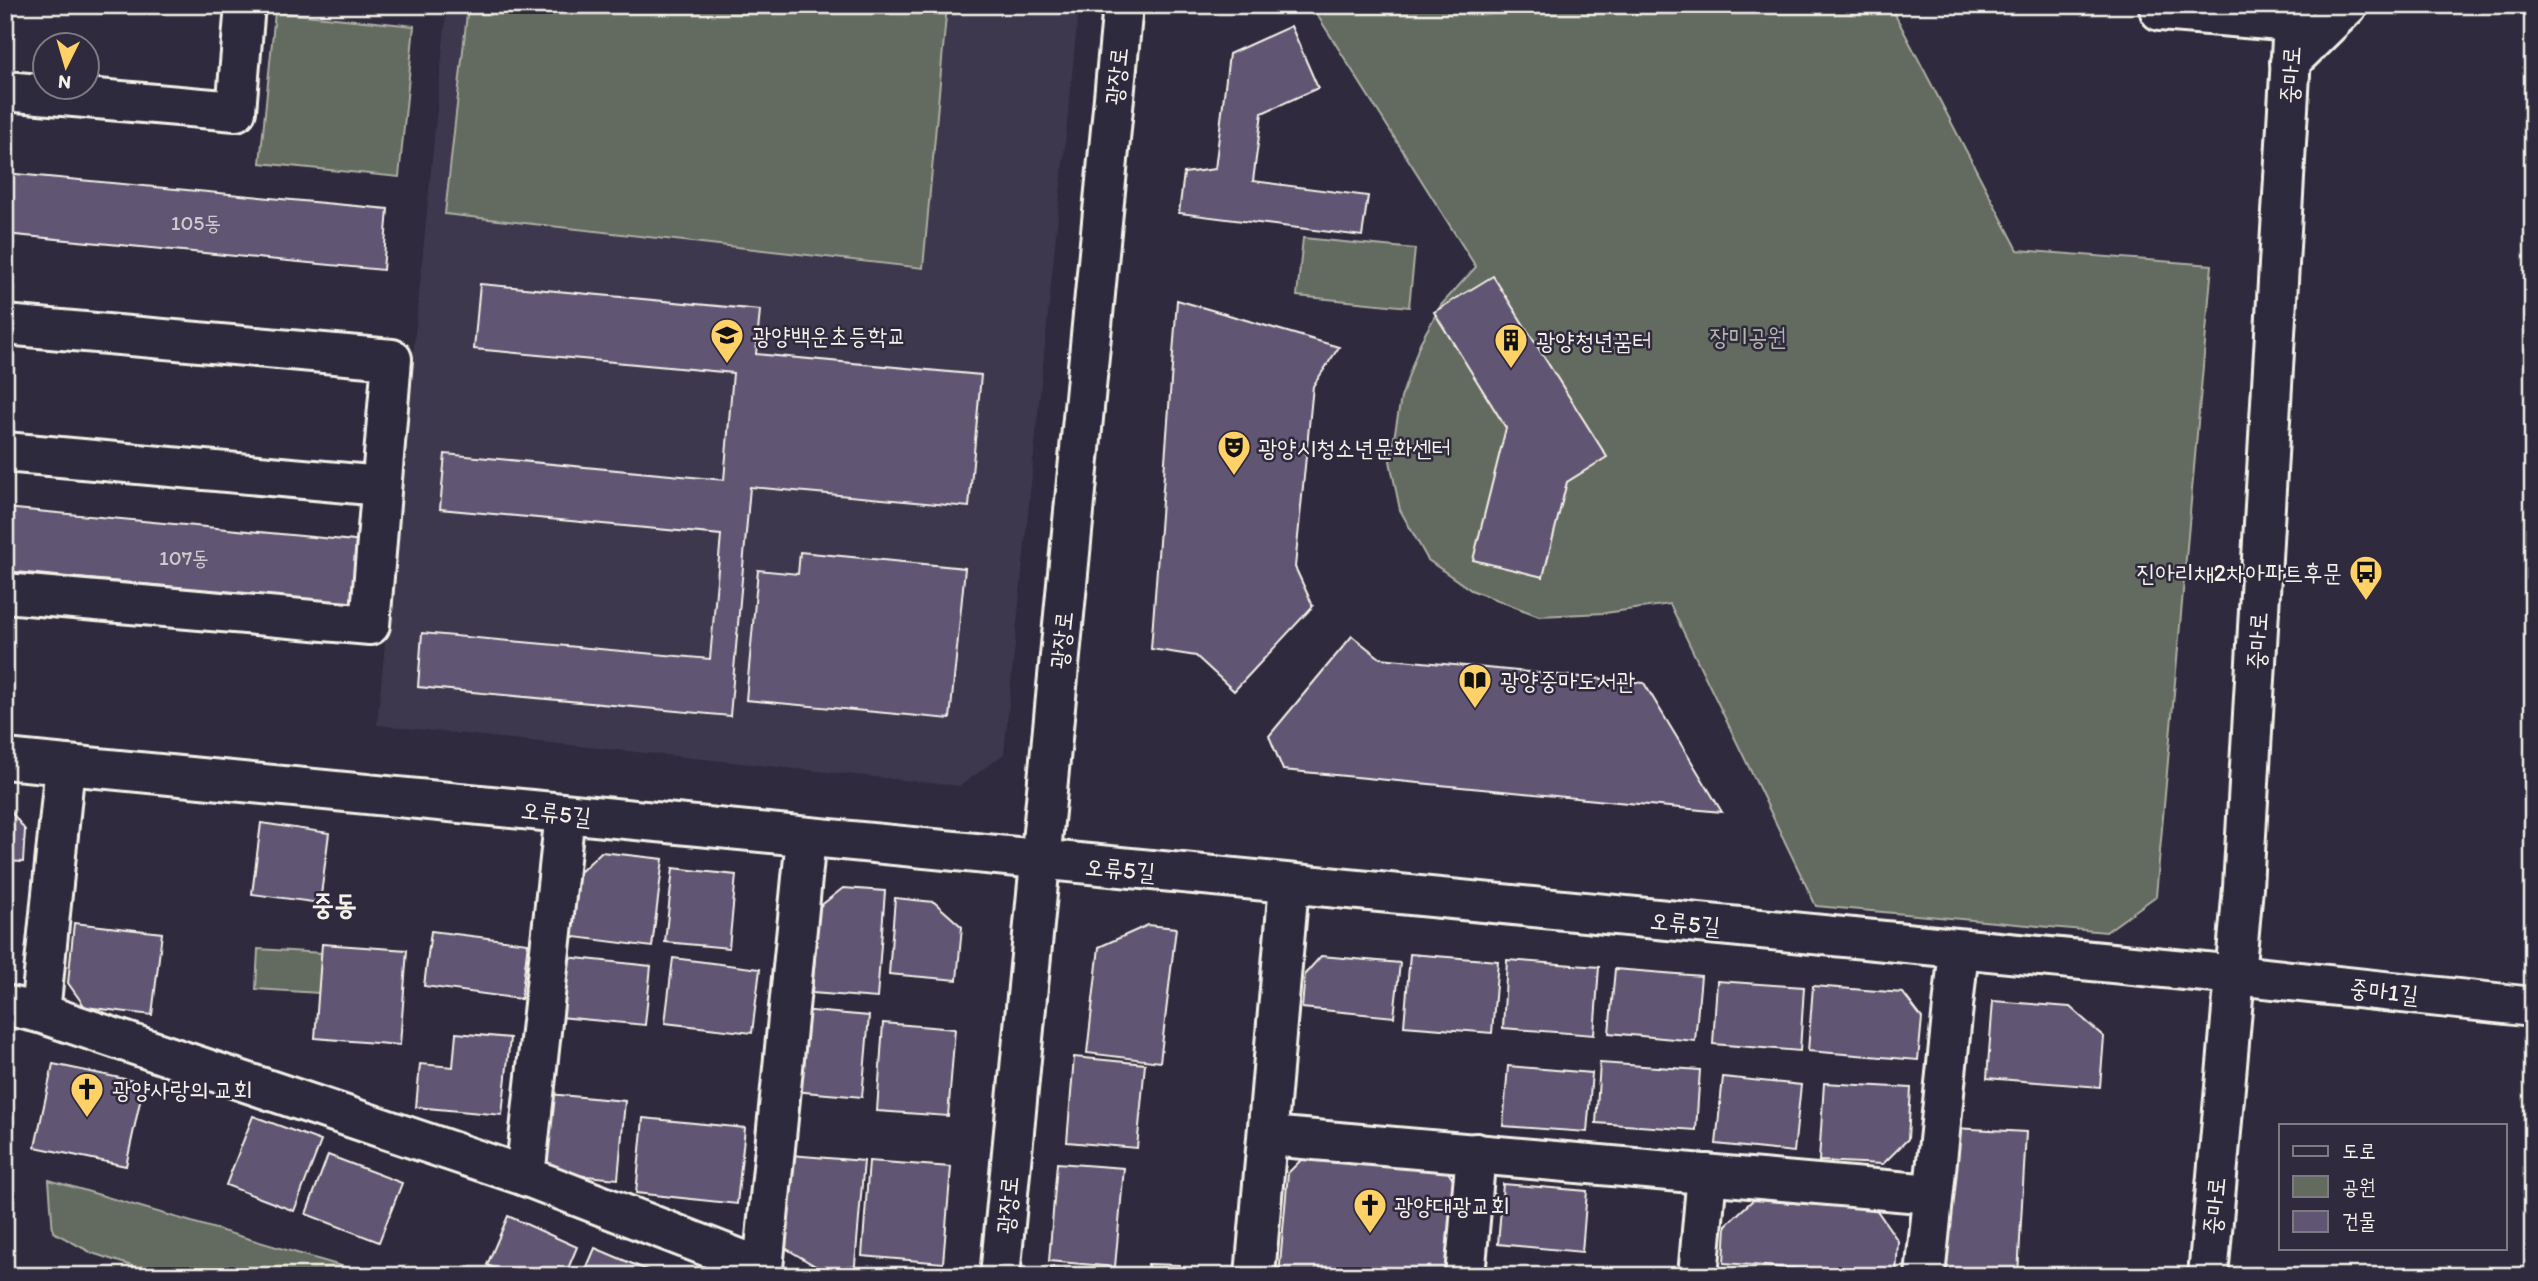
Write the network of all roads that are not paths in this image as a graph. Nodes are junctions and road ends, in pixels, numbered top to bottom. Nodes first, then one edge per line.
1 (246, 5) edge
2 (1123, 5) edge
3 (2348, 5) edge
4 (2160, 11) dead end
5 (2293, 14) edge
6 (2290, 62) junction
7 (5, 90) edge
8 (5, 325) edge
9 (5, 452) edge
10 (381, 486) junction
11 (5, 593) edge
12 (5, 759) edge
13 (65, 765) junction
14 (565, 814) junction
15 (806, 838) junction
16 (1040, 861) junction
17 (1289, 885) junction
18 (1959, 949) junction
19 (2236, 975) junction
20 (2533, 1007) edge
21 (23, 1009) edge
22 (1269, 1136) junction
23 (1476, 1153) junction
24 (1707, 1174) junction
25 (525, 1176) junction
26 (1932, 1194) junction
27 (1000, 1276) edge
28 (1255, 1276) edge
29 (1465, 1276) edge
30 (1698, 1276) edge
31 (1925, 1276) edge
32 (2208, 1276) edge

1 - 7 street
2 - 16 street, 광장로
3 - 6 street
4 - 5 street
5 - 6 street, 중마로
6 - 19 street, 중마로
8 - 10 street
9 - 10 street
10 - 11 street
12 - 13 street, 오류5길
13 - 14 street, 오류5길
13 - 21 street
14 - 15 street, 오류5길
14 - 25 street
15 - 16 street, 오류5길
15 - 25 street
16 - 17 street, 오류5길
16 - 27 street, 광장로
17 - 18 street, 오류5길
17 - 22 street
18 - 19 street, 오류5길
18 - 26 street
19 - 20 street, 중마1길
19 - 32 street, 중마로
21 - 25 street
22 - 23 street
22 - 28 street
23 - 24 street
23 - 29 street
24 - 26 street
24 - 30 street
26 - 31 street

